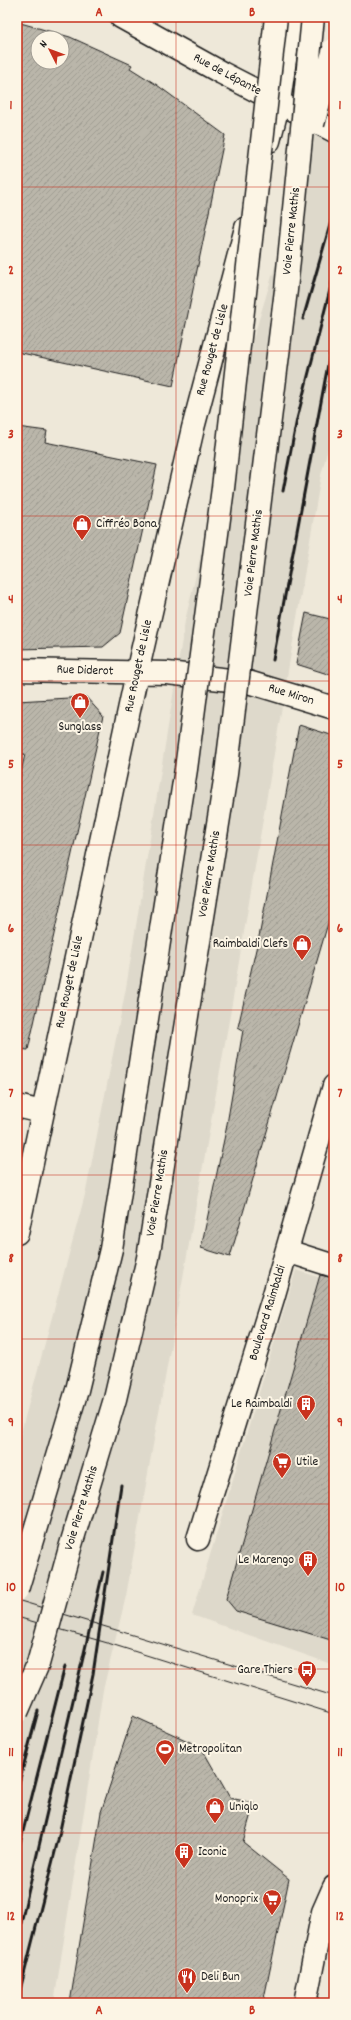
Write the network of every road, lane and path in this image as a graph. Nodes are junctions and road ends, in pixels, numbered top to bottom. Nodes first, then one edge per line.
1 (122, 17) edge
2 (276, 17) edge
3 (291, 17) edge
4 (313, 17) edge
5 (334, 49) edge
6 (279, 102) junction
7 (334, 131) edge
8 (298, 174) junction
9 (17, 670) edge
10 (137, 672) junction
11 (248, 682) joint
12 (334, 708) edge
13 (334, 1086) edge
14 (17, 1106) edge
15 (42, 1112) junction
16 (17, 1233) edge
17 (287, 1251) junction
18 (334, 1266) edge
19 (198, 1539) dead end
20 (17, 1590) edge
21 (17, 1712) edge
22 (334, 1887) edge
23 (305, 2003) edge

1 - 6 main road, Rue de Lépante
2 - 6 main road
2 - 20 main road, bridge
3 - 6 main road
4 - 8 main road, Voie Pierre Mathis, bridge
5 - 8 main road, bridge
6 - 7 main road, Rue de Lépante
6 - 10 main road, Rue Rouget de Lisle
8 - 21 main road, Voie Pierre Mathis, bridge
9 - 10 main road, Rue Diderot
10 - 11 main road, Rue Diderot
10 - 15 main road, Rue Rouget de Lisle
11 - 12 main road, Rue Miron
13 - 17 main road, Boulevard Raimbaldi
14 - 15 main road
15 - 16 main road, Rue Rouget de Lisle
17 - 18 main road
17 - 19 main road, Boulevard Raimbaldi
22 - 23 main road

